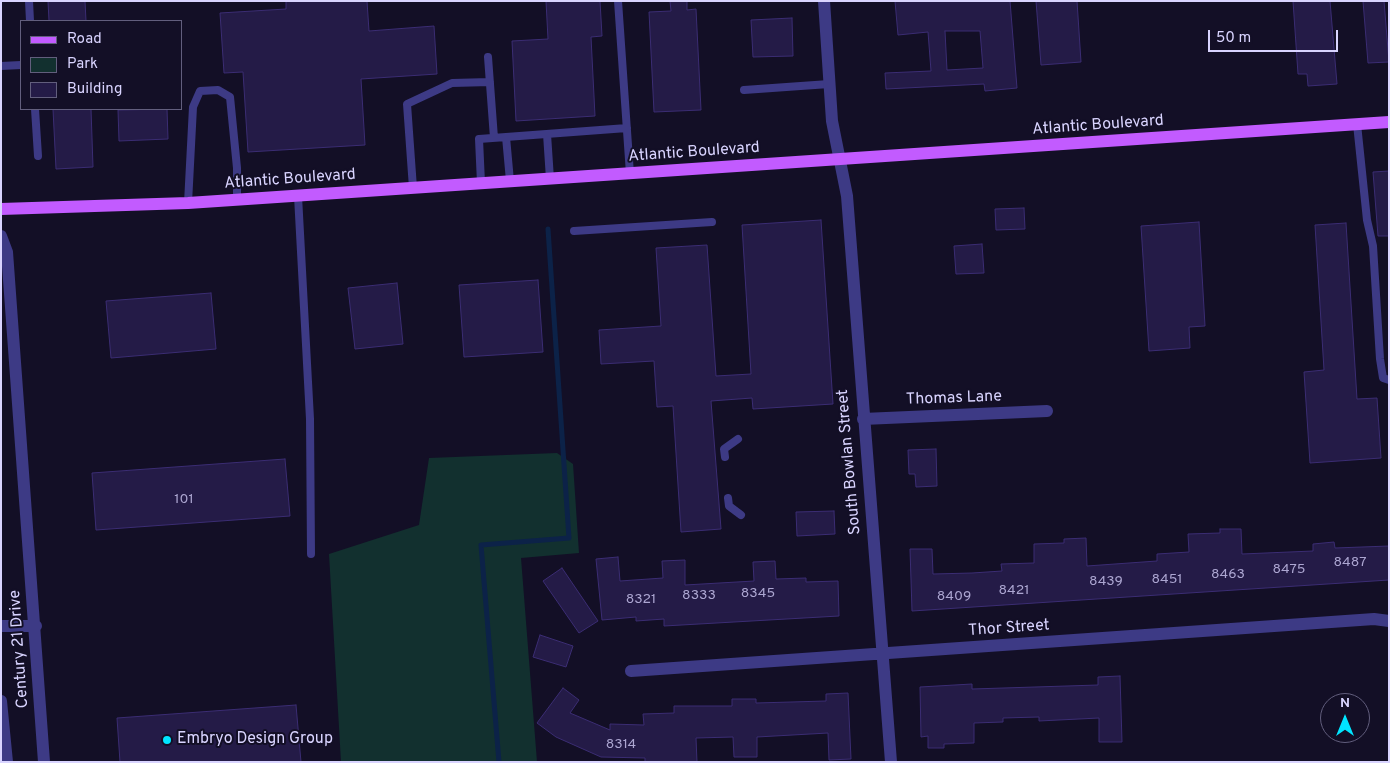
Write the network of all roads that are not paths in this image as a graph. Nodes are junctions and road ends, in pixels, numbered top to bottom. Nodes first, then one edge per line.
1 (29, 1) edge
2 (618, 1) edge
3 (824, 1) edge
4 (30, 20) edge
5 (488, 57) dead end
6 (20, 65) edge
7 (1, 66) edge
8 (490, 82) junction
9 (829, 84) junction
10 (744, 90) dead end
11 (35, 110) edge
12 (1389, 122) edge
13 (1357, 124) junction
14 (627, 128) junction
15 (547, 134) junction
16 (506, 137) junction
17 (494, 138) junction
18 (38, 156) dead end
19 (840, 159) junction
20 (630, 174) junction
21 (550, 179) junction
22 (510, 181) junction
23 (481, 184) junction
24 (413, 188) junction
25 (298, 196) junction
26 (237, 200) junction
27 (188, 203) junction
28 (1, 209) edge
29 (712, 222) dead end
30 (574, 231) dead end
31 (1, 236) edge
32 (1389, 380) edge
33 (1047, 411) dead end
34 (863, 419) junction
35 (738, 438) dead end
36 (725, 457) dead end
37 (728, 498) dead end
38 (741, 515) dead end
39 (312, 554) dead end
40 (1389, 620) edge
41 (1, 626) edge
42 (36, 626) junction
43 (882, 654) junction
44 (630, 671) dead end
45 (1, 701) edge
46 (7, 762) edge
47 (44, 762) edge
48 (891, 762) edge

1 - 4 lane
2 - 14 lane
3 - 9 street, South Bowlan Street
5 - 8 lane
6 - 7 lane
8 - 17 lane
8 - 24 lane
9 - 10 lane
9 - 19 street, South Bowlan Street
11 - 18 lane
12 - 13 main road, Atlantic Boulevard
13 - 19 main road, Atlantic Boulevard
13 - 32 lane
14 - 15 lane
14 - 20 lane
15 - 16 lane
15 - 21 lane
16 - 17 lane
16 - 22 lane
17 - 23 lane
19 - 20 main road, Atlantic Boulevard
19 - 34 street, South Bowlan Street
20 - 21 main road, Atlantic Boulevard
21 - 22 main road, Atlantic Boulevard
22 - 23 main road, Atlantic Boulevard
23 - 24 main road, Atlantic Boulevard
24 - 25 main road, Atlantic Boulevard
25 - 26 main road, Atlantic Boulevard
25 - 39 lane
26 - 27 main road, Atlantic Boulevard
26 - 27 lane
27 - 28 main road, Atlantic Boulevard
29 - 30 lane
31 - 42 street, Century 21 Drive
33 - 34 street, Thomas Lane
34 - 43 street, South Bowlan Street
35 - 36 lane
37 - 38 lane
40 - 43 street, Thor Street
41 - 42 street
42 - 47 street, Century 21 Drive
43 - 44 street, Thor Street
43 - 48 street, South Bowlan Street
45 - 46 street, Century 21 Drive

